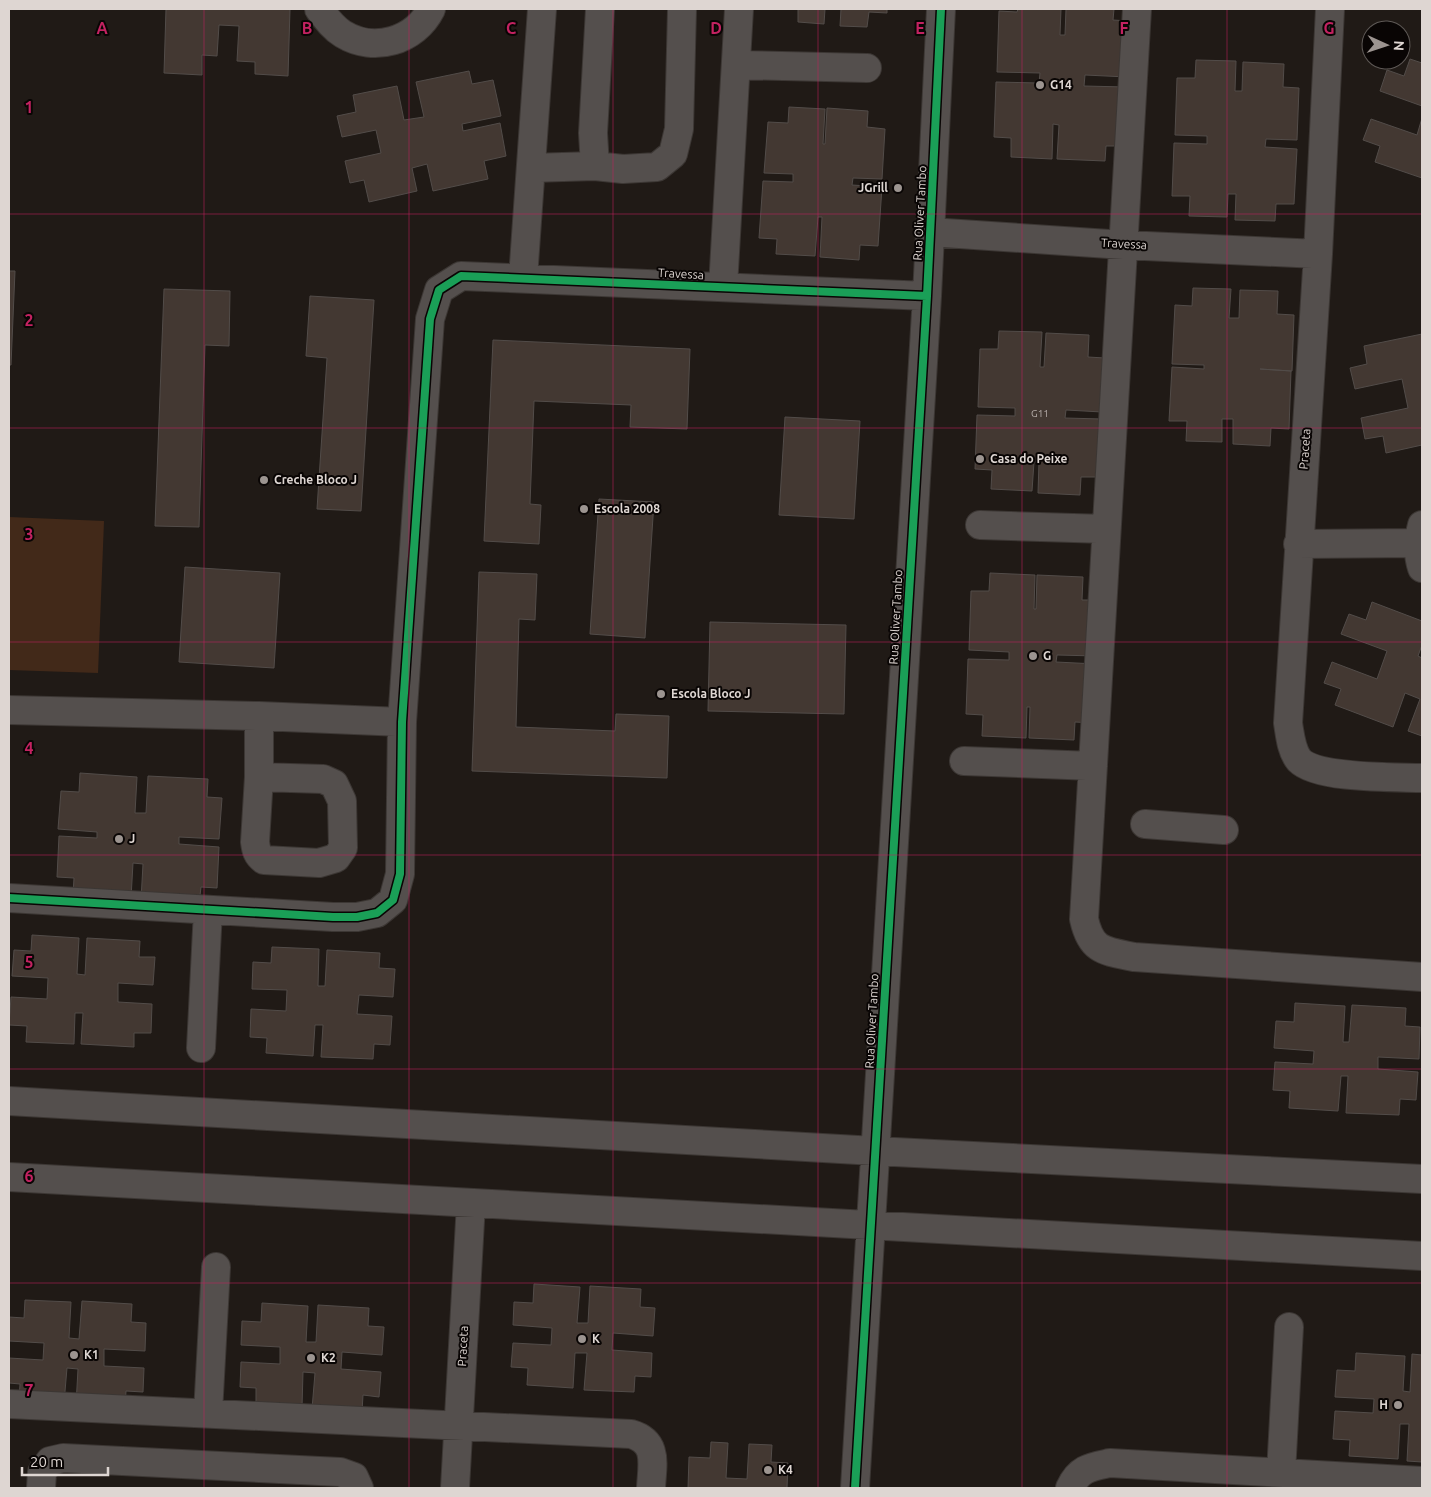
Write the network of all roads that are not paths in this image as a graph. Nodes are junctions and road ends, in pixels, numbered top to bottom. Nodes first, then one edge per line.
1 (320, 9) edge
2 (432, 9) edge
3 (542, 9) edge
4 (600, 9) edge
5 (682, 9) edge
6 (739, 9) edge
7 (942, 9) edge
8 (1137, 9) edge
9 (1330, 9) edge
10 (737, 65) junction
11 (867, 68) dead end
12 (594, 166) junction
13 (530, 168) junction
14 (930, 232) junction
15 (1124, 245) junction
16 (1318, 254) junction
17 (523, 278) junction
18 (723, 287) junction
19 (927, 296) junction
20 (980, 525) dead end
21 (1106, 530) junction
22 (1298, 544) junction
23 (1421, 545) edge
24 (9, 710) edge
25 (259, 716) junction
26 (402, 722) junction
27 (964, 761) dead end
28 (1093, 766) junction
29 (259, 777) dead end
30 (1422, 778) edge
31 (1145, 824) dead end
32 (1224, 830) dead end
33 (9, 898) edge
34 (208, 910) junction
35 (1422, 977) edge
36 (201, 1048) dead end
37 (9, 1101) edge
38 (875, 1150) junction
39 (9, 1177) edge
40 (1422, 1179) edge
41 (471, 1203) junction
42 (871, 1227) junction
43 (1422, 1256) edge
44 (216, 1267) dead end
45 (1289, 1327) dead end
46 (9, 1404) edge
47 (208, 1413) junction
48 (459, 1425) junction
49 (1281, 1473) junction
50 (1422, 1481) edge
51 (41, 1488) edge
52 (360, 1488) edge
53 (455, 1488) edge
54 (651, 1488) edge
55 (855, 1488) edge
56 (1070, 1488) edge

1 - 2 street
3 - 13 street
4 - 12 street
5 - 12 street
6 - 10 street
7 - 14 street, Rua Oliver Tambo
8 - 15 street
9 - 16 street, Praceta
10 - 11 street
10 - 18 street
12 - 13 street
13 - 17 street
14 - 15 street, Travessa
14 - 19 street, Rua Oliver Tambo
15 - 16 street, Travessa
15 - 21 street
16 - 22 street, Praceta
17 - 18 street, Travessa
17 - 26 street, Travessa
18 - 19 street, Travessa
19 - 38 street, Rua Oliver Tambo
20 - 21 street
21 - 28 street
22 - 23 street
22 - 30 street, Praceta
24 - 25 street
25 - 26 street
25 - 29 street
26 - 34 street
27 - 28 street
28 - 35 street
31 - 32 street
33 - 34 street
34 - 36 street
37 - 38 street
38 - 40 street
38 - 42 street, Rua Oliver Tambo
39 - 41 street
41 - 42 street
41 - 48 street, Praceta
42 - 43 street
42 - 55 street, Rua Oliver Tambo
44 - 47 street
45 - 49 street
46 - 47 street
47 - 48 street
48 - 53 street, Praceta
48 - 54 street
49 - 50 street
49 - 56 street
51 - 52 street

